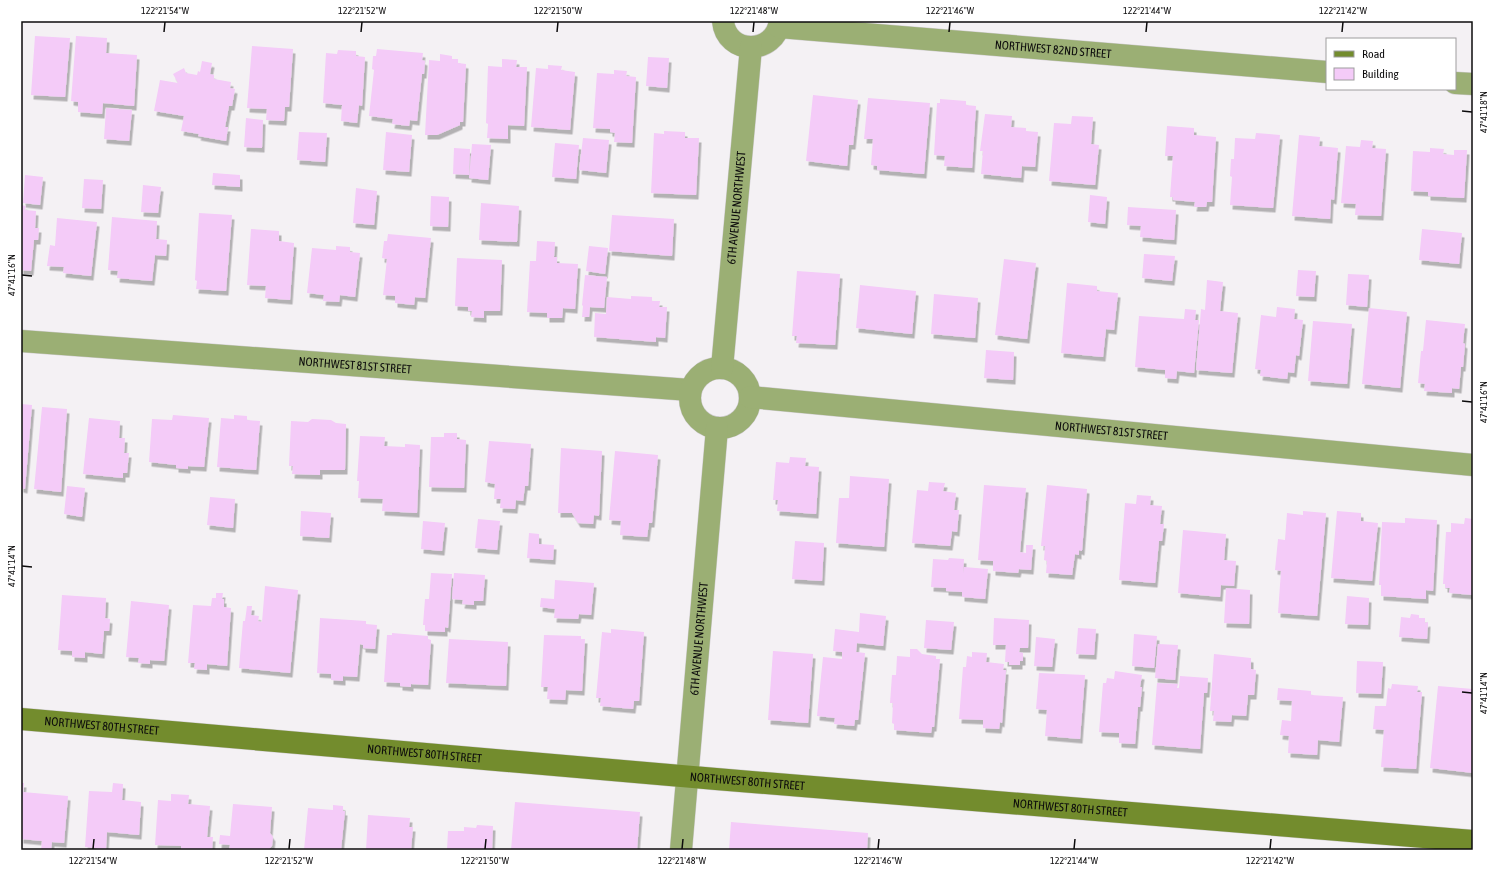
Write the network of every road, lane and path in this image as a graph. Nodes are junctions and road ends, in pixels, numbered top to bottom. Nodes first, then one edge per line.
1 (723, 21) edge
2 (780, 24) edge
3 (750, 47) junction
4 (1326, 72) edge
5 (1456, 82) edge
6 (1473, 84) edge
7 (21, 341) edge
8 (722, 368) junction
9 (690, 390) junction
10 (750, 396) junction
11 (717, 428) junction
12 (1473, 465) edge
13 (21, 719) edge
14 (686, 777) junction
15 (1473, 841) edge
16 (681, 850) edge

1 - 3 street
2 - 3 street
2 - 4 street, NORTHWEST 82ND STREET
3 - 8 street, 6TH AVENUE NORTHWEST
5 - 6 street
7 - 9 street, NORTHWEST 81ST STREET
8 - 9 street
8 - 10 street
9 - 11 street
10 - 11 street
10 - 12 street, NORTHWEST 81ST STREET
11 - 14 street, 6TH AVENUE NORTHWEST
13 - 14 street, NORTHWEST 80TH STREET
14 - 15 street, NORTHWEST 80TH STREET
14 - 16 street, 6TH AVENUE NORTHWEST

